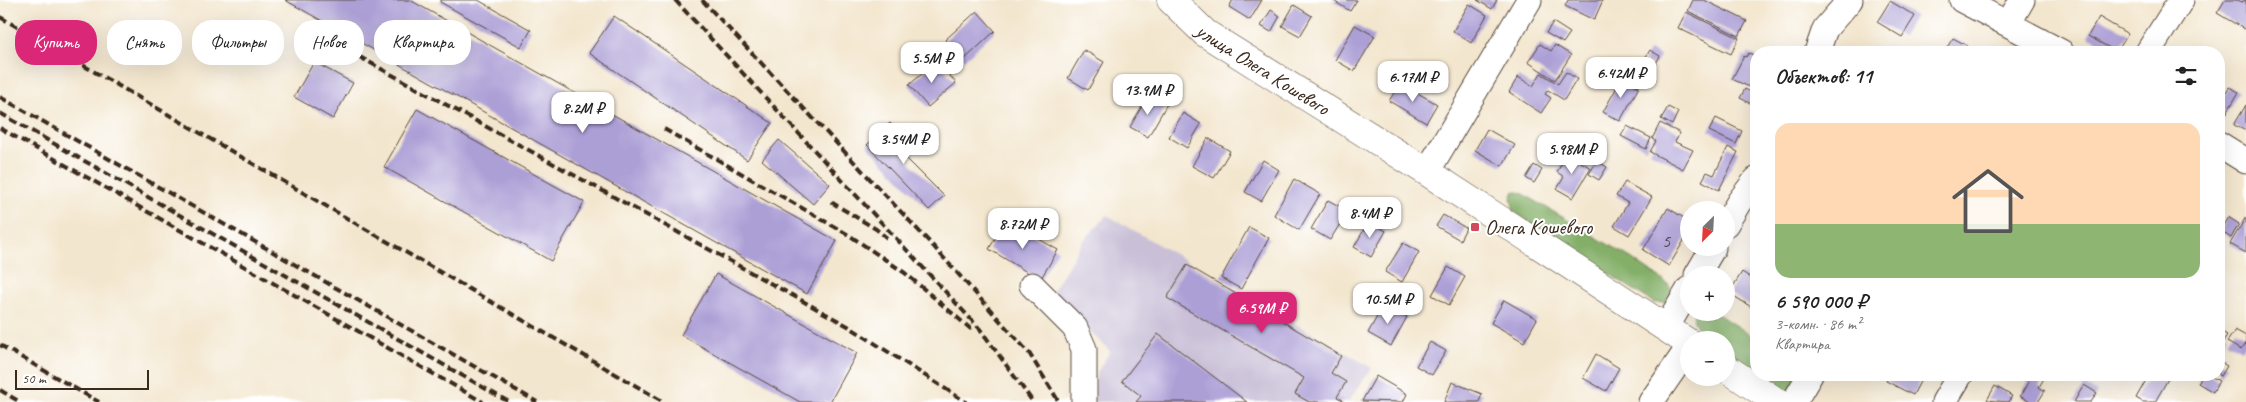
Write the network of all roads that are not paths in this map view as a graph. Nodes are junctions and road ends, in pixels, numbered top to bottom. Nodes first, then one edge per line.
1 (1171, 0) edge
2 (1529, 0) edge
3 (1850, 0) edge
4 (1962, 0) edge
5 (2022, 0) edge
6 (2181, 0) edge
7 (2008, 24) junction
8 (1819, 46) edge
9 (2050, 46) edge
10 (2152, 46) edge
11 (2225, 148) edge
12 (2246, 161) edge
13 (1427, 172) junction
14 (1750, 188) edge
15 (1735, 209) edge
16 (1032, 285) dead end
17 (1680, 304) edge
18 (1666, 328) junction
19 (1680, 337) edge
20 (1680, 360) edge
21 (1735, 374) edge
22 (1806, 381) edge
23 (1956, 381) edge
24 (1084, 402) edge
25 (1651, 402) edge
26 (1777, 402) edge
27 (1794, 402) edge
28 (1944, 402) edge

1 - 13 main road, улица Олега Кошевого
2 - 13 street
3 - 8 street
4 - 7 street
5 - 7 street
6 - 10 street
7 - 9 street
11 - 12 street
13 - 18 main road, улица Олега Кошевого
14 - 15 street
16 - 24 street
17 - 18 street
18 - 19 main road, улица Олега Кошевого
20 - 25 street
21 - 26 main road
22 - 27 street
23 - 28 street

